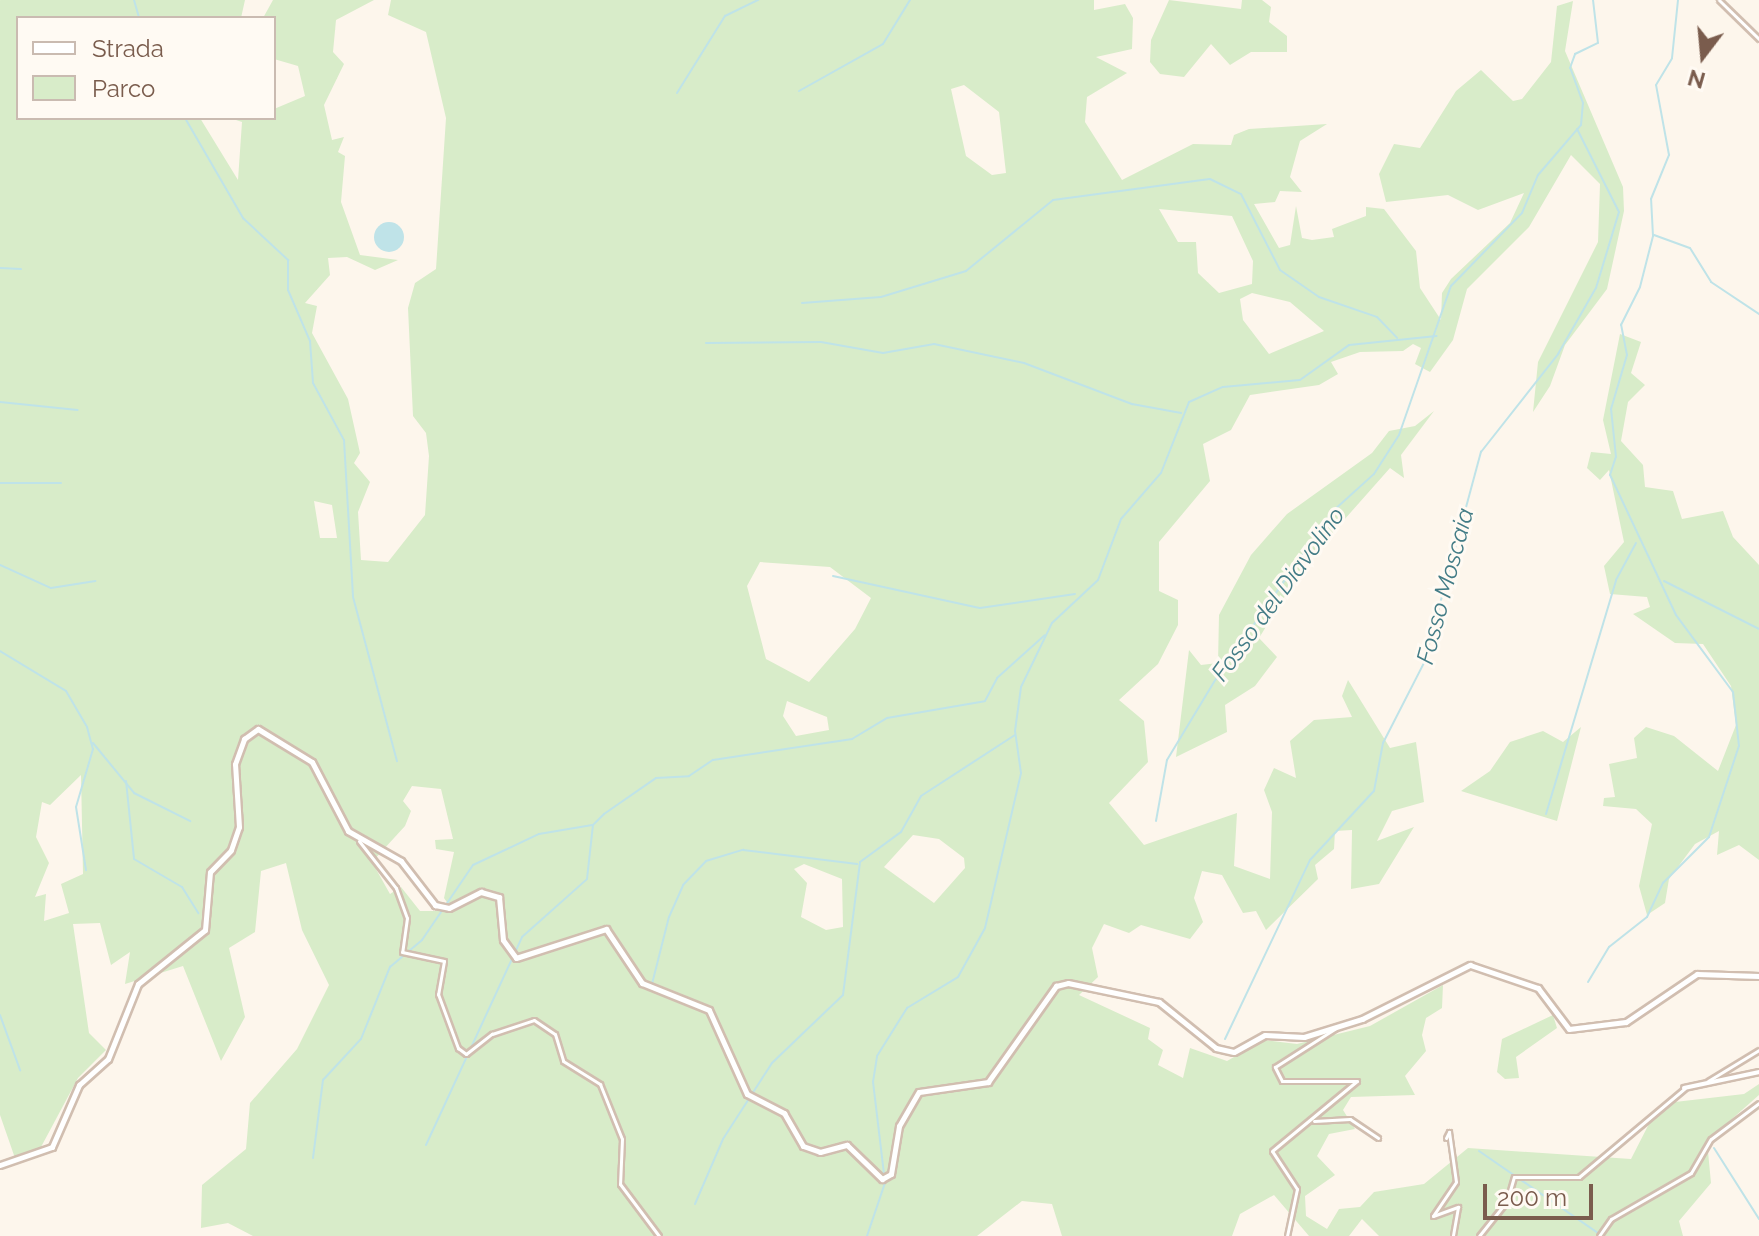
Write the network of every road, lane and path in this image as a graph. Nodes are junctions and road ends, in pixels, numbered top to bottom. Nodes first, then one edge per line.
1 (1719, 0) edge
2 (1759, 39) edge
3 (359, 841) junction
4 (1759, 976) edge
5 (1336, 1028) junction
6 (1759, 1050) edge
7 (1759, 1072) edge
8 (1684, 1088) junction
9 (1759, 1103) edge
10 (1313, 1120) junction
11 (1378, 1138) dead end
12 (1446, 1138) dead end
13 (0, 1165) edge
14 (659, 1236) edge
15 (1287, 1236) edge
16 (1453, 1236) edge
17 (1479, 1236) edge
18 (1599, 1236) edge

1 - 2 street
3 - 5 main road
3 - 13 main road
3 - 14 street
4 - 5 main road
5 - 10 street
6 - 8 street
7 - 8 street
8 - 17 street
9 - 18 street
10 - 11 street
10 - 15 street
12 - 16 street

